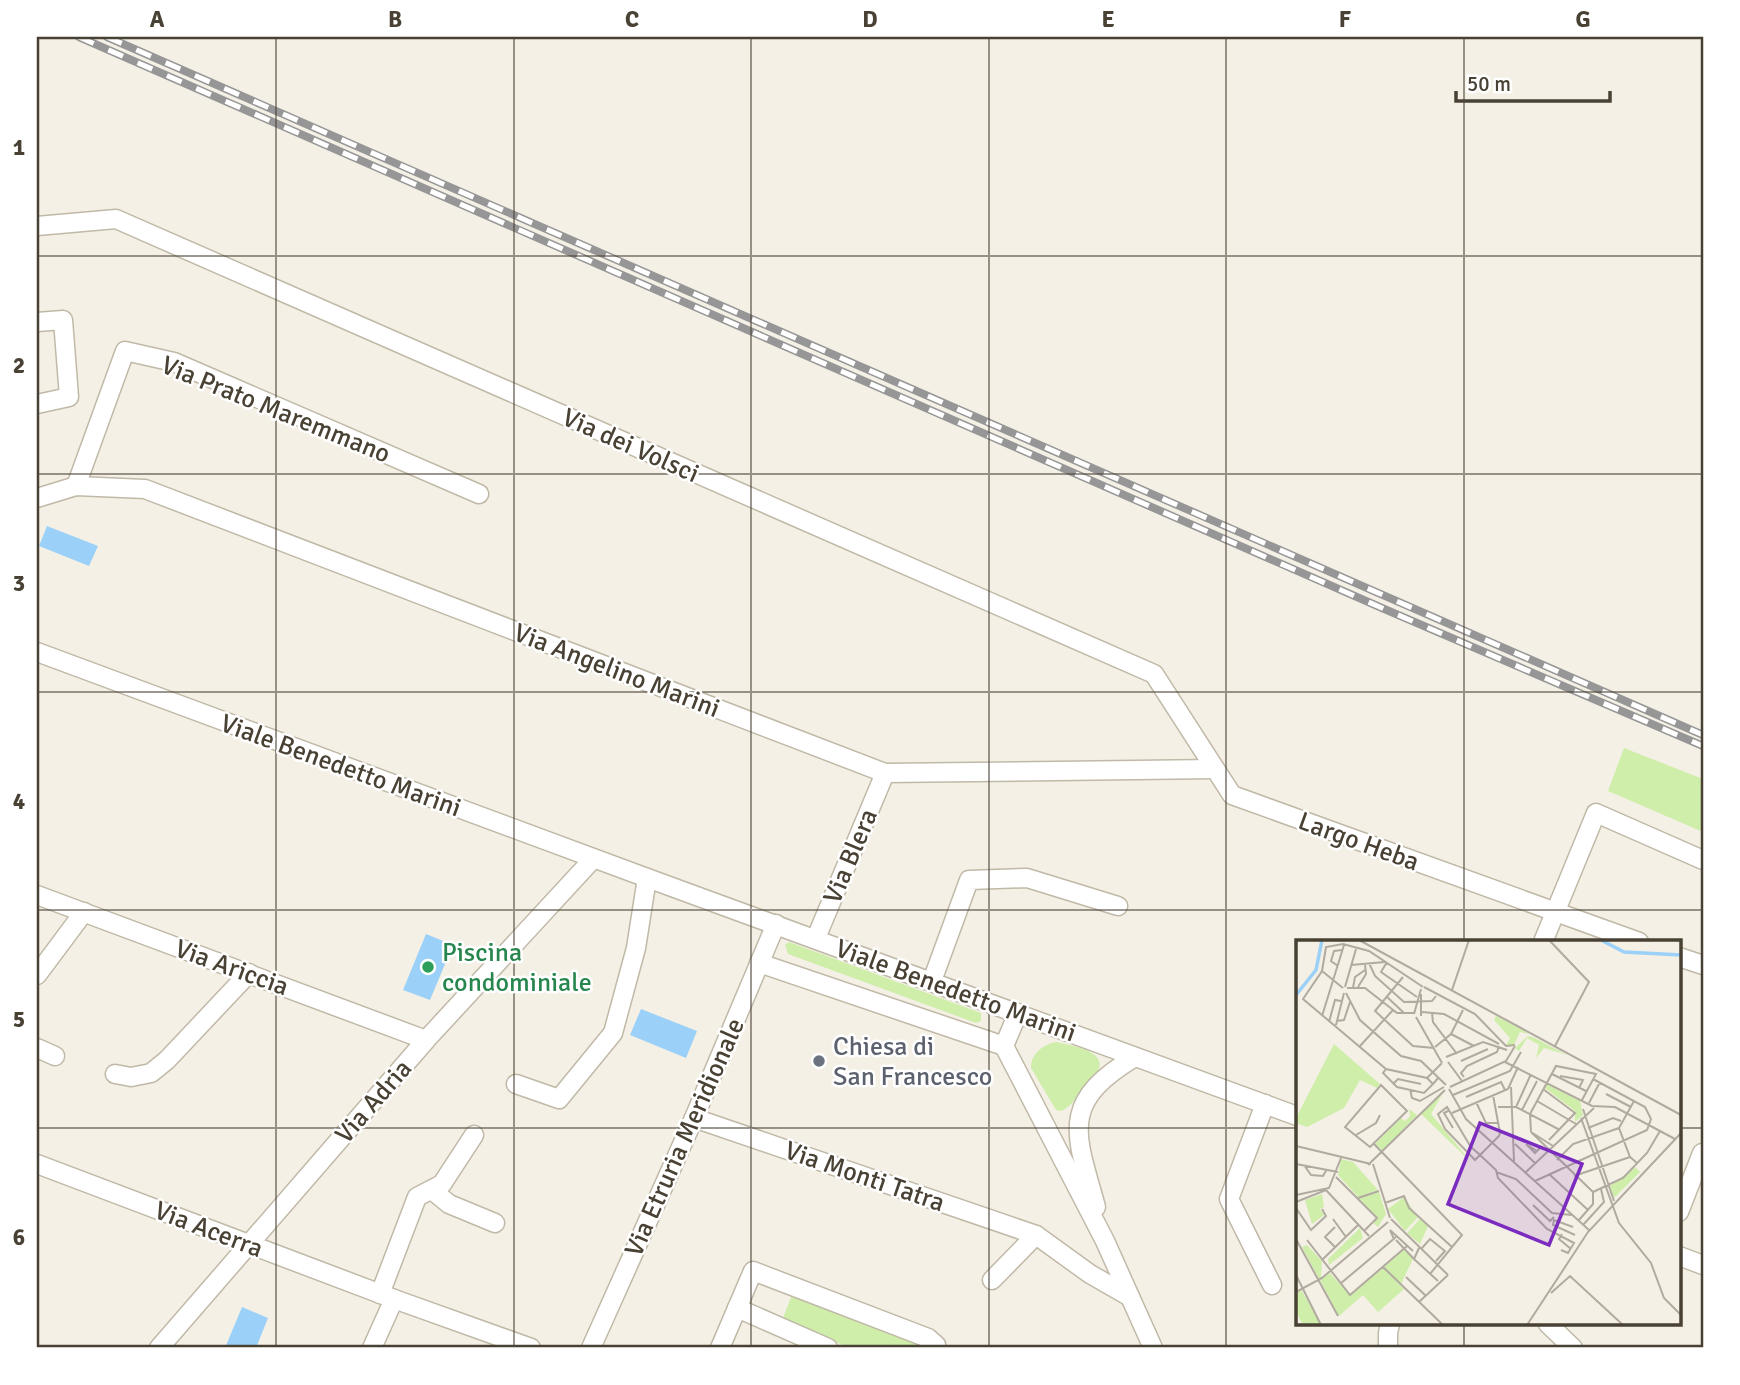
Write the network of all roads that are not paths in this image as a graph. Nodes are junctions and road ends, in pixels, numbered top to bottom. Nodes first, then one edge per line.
1 (37, 226) edge
2 (37, 323) edge
3 (37, 404) edge
4 (76, 486) junction
5 (479, 495) dead end
6 (37, 498) edge
7 (37, 652) edge
8 (1192, 734) joint
9 (1214, 769) junction
10 (885, 773) junction
11 (593, 859) junction
12 (1703, 860) edge
13 (647, 878) junction
14 (37, 895) edge
15 (1118, 906) dead end
16 (84, 912) junction
17 (1555, 912) junction
18 (776, 924) junction
19 (816, 938) junction
20 (1544, 940) edge
21 (1633, 940) edge
22 (1680, 957) edge
23 (759, 963) junction
24 (1703, 965) edge
25 (249, 973) junction
26 (37, 975) edge
27 (932, 981) junction
28 (1017, 1013) junction
29 (426, 1040) junction
30 (1004, 1046) junction
31 (37, 1048) edge
32 (55, 1056) dead end
33 (1135, 1057) junction
34 (115, 1074) dead end
35 (516, 1084) dead end
36 (1265, 1104) junction
37 (1296, 1116) edge
38 (694, 1118) junction
39 (474, 1135) dead end
40 (1702, 1153) edge
41 (41, 1171) edge
42 (432, 1190) junction
43 (1680, 1209) edge
44 (495, 1223) dead end
45 (1036, 1235) junction
46 (1105, 1241) junction
47 (250, 1245) junction
48 (1680, 1256) edge
49 (1703, 1265) edge
50 (992, 1280) dead end
51 (1272, 1285) dead end
52 (387, 1296) junction
53 (1130, 1297) junction
54 (737, 1308) junction
55 (1390, 1326) edge
56 (1550, 1326) edge
57 (159, 1348) edge
58 (372, 1348) edge
59 (531, 1348) edge
60 (590, 1348) edge
61 (720, 1348) edge
62 (828, 1348) edge
63 (935, 1348) edge
64 (1153, 1348) edge
65 (1388, 1348) edge
66 (1573, 1348) edge

1 - 8 street, Via dei Volsci
2 - 3 street
4 - 5 street, Via Prato Maremmano
4 - 6 street, Via Angelino Marini
4 - 10 street, Via Angelino Marini
7 - 11 street, Viale Benedetto Marini
8 - 9 street, Largo Heba
9 - 10 street, Via Angelino Marini
9 - 17 street, Largo Heba
10 - 19 street, Via Blera
11 - 13 street, Viale Benedetto Marini
11 - 29 street, Via Adria
12 - 17 street
13 - 18 street, Viale Benedetto Marini
13 - 35 street
14 - 16 street, Via Ariccia
15 - 27 street
16 - 25 street, Via Ariccia
16 - 26 street
17 - 20 street
17 - 21 street, Largo Heba
18 - 19 street, Viale Benedetto Marini
18 - 23 street, Via Etruria Meridionale
19 - 27 street, Viale Benedetto Marini
22 - 24 street
23 - 30 street
23 - 38 street, Via Etruria Meridionale
25 - 29 street, Via Ariccia
25 - 34 street
27 - 28 street, Viale Benedetto Marini
28 - 30 street
28 - 33 street, Viale Benedetto Marini
29 - 47 street, Via Adria
30 - 46 street
31 - 32 street
33 - 36 street, Viale Benedetto Marini
33 - 46 street
36 - 37 street, Viale Benedetto Marini
36 - 51 street
38 - 45 street, Via Monti Tatra
38 - 60 street, Via Etruria Meridionale
39 - 42 street
40 - 43 street
41 - 47 street, Via Acerra
42 - 44 street
42 - 52 street
45 - 50 street
45 - 53 street, Via Monti Tatra
46 - 53 street
47 - 52 street, Via Acerra
47 - 57 street, Via Adria
48 - 49 street
52 - 58 street
52 - 59 street, Via Acerra
53 - 64 street
54 - 61 street
54 - 62 street
54 - 63 street
55 - 65 street
56 - 66 street

